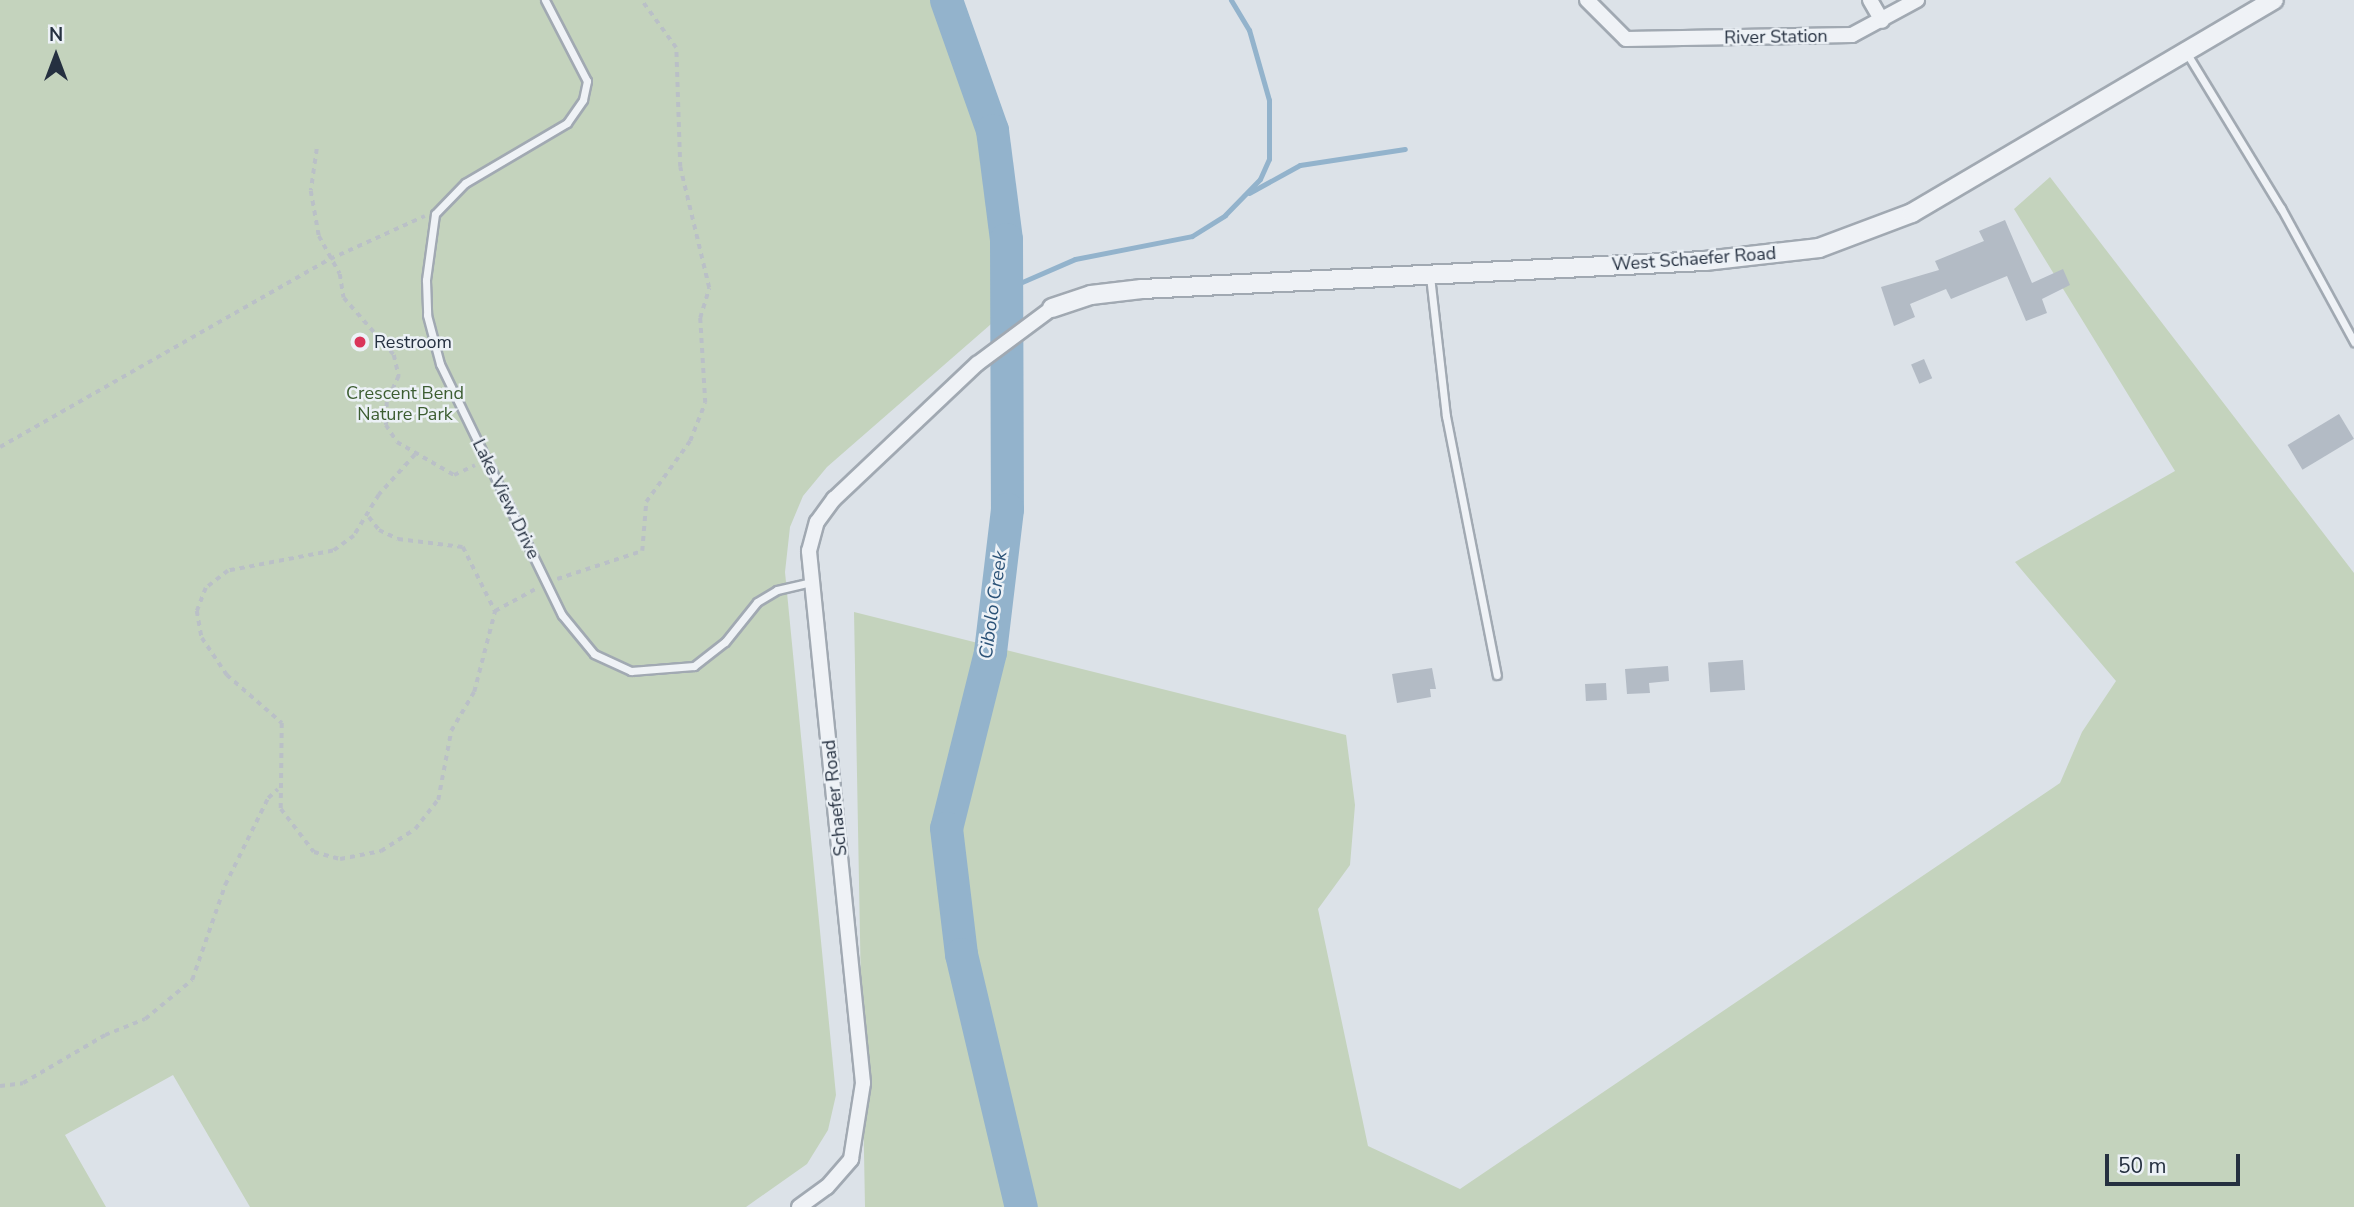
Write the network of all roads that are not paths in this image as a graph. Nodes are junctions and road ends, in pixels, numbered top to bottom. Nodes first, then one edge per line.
1 (545, 0) edge
2 (1587, 0) edge
3 (1870, 0) edge
4 (1917, 0) edge
5 (2274, 0) edge
6 (1882, 21) junction
7 (2185, 52) junction
8 (1430, 275) junction
9 (1052, 308) joint
10 (2354, 342) edge
11 (814, 582) junction
12 (1497, 675) dead end
13 (799, 1207) edge

1 - 11 lane, Lake View Drive
2 - 6 street, River Station
3 - 6 street
4 - 6 street, River Station
5 - 7 street, West Schaefer Road
7 - 8 street, West Schaefer Road
7 - 10 lane
8 - 9 street, West Schaefer Road
8 - 12 lane
9 - 11 street, Schaefer Road
11 - 13 street, Schaefer Road

